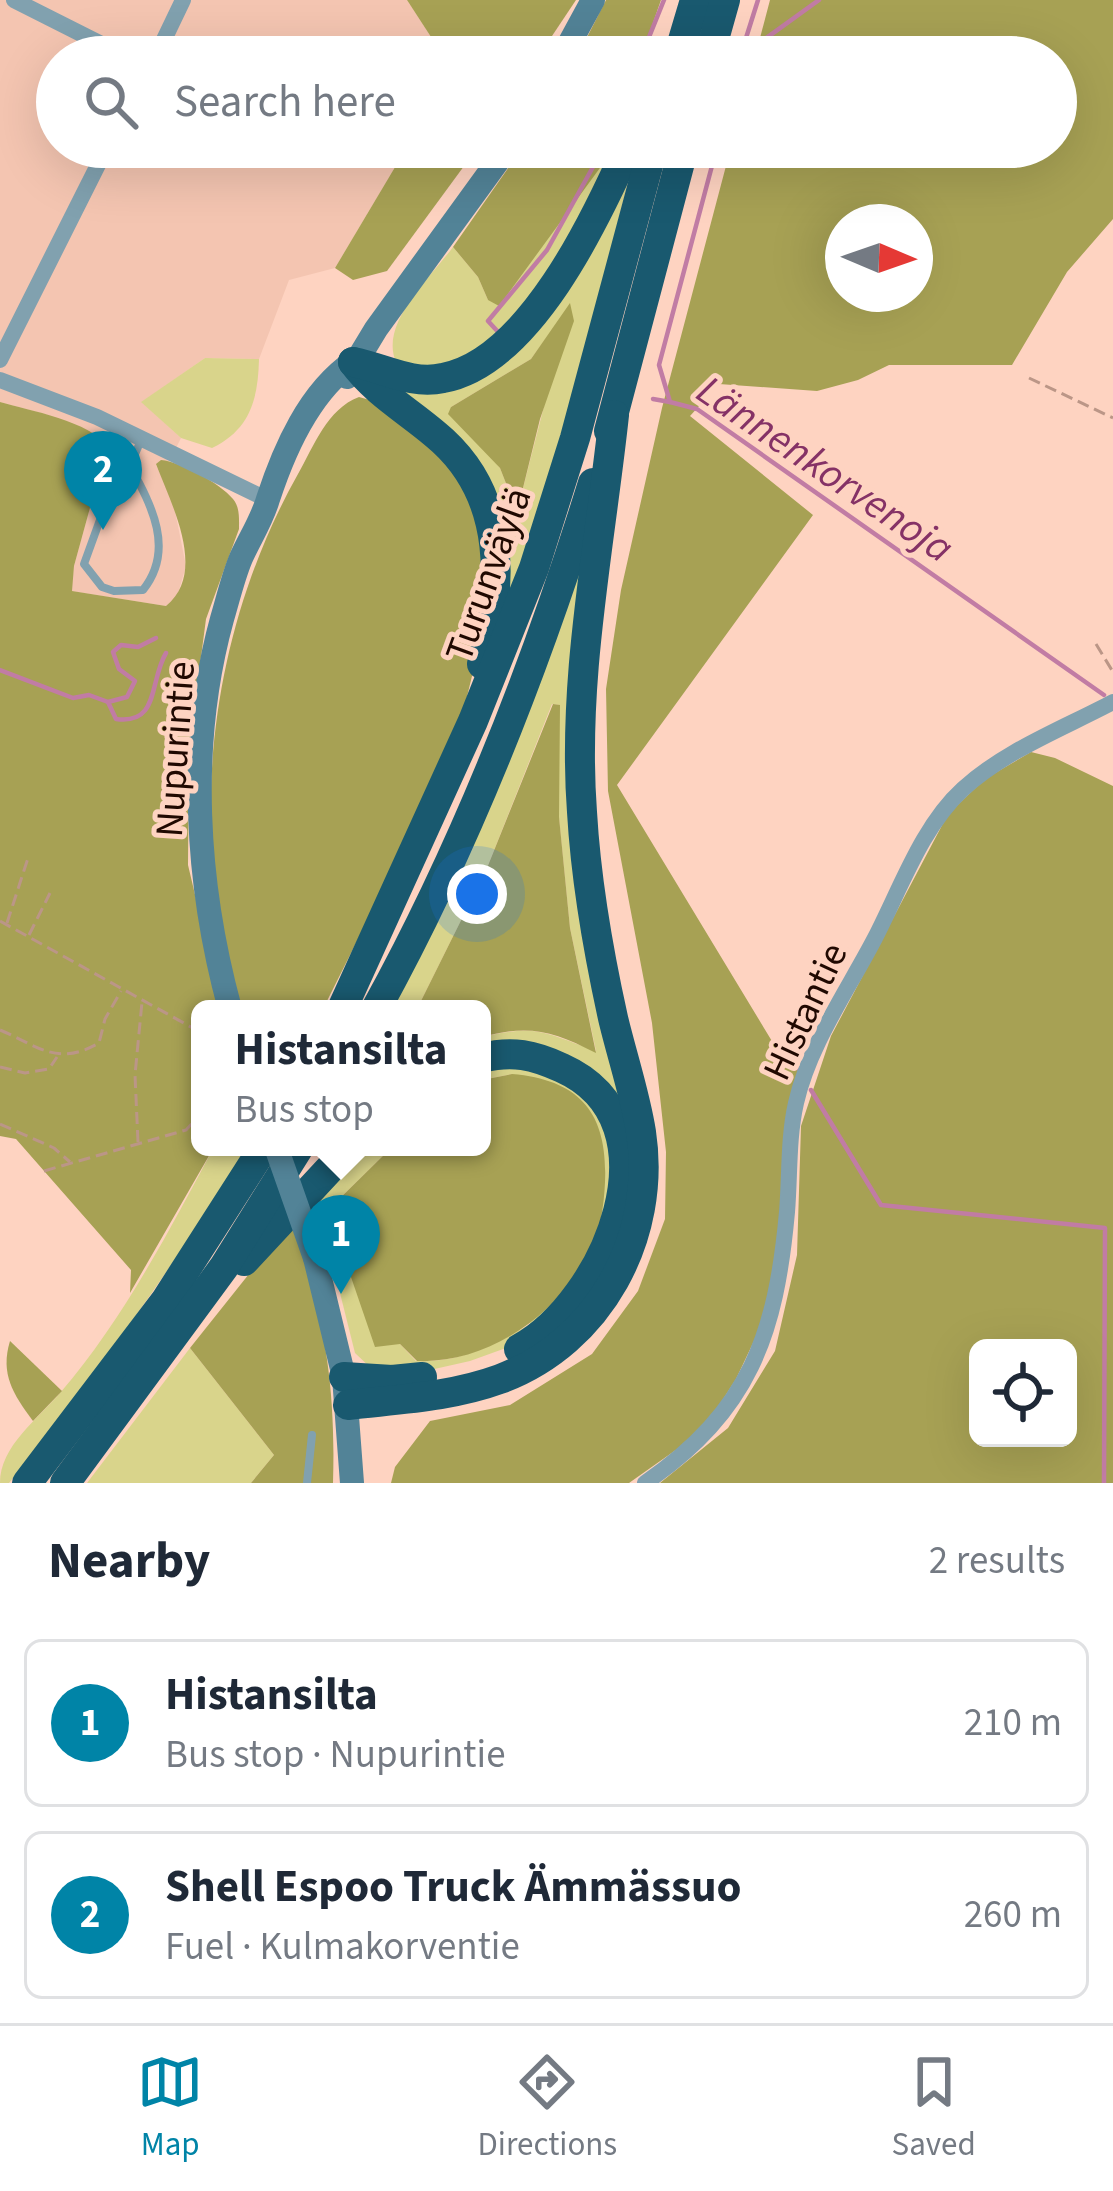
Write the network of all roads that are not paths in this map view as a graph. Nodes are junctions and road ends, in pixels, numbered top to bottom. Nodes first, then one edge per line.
1 (14, 0) edge
2 (183, 0) edge
3 (593, 0) edge
4 (694, 0) edge
5 (725, 0) edge
6 (85, 36) edge
7 (170, 36) edge
8 (573, 36) edge
9 (682, 36) edge
10 (715, 36) edge
11 (96, 168) edge
12 (493, 168) edge
13 (618, 168) edge
14 (646, 168) edge
15 (679, 168) edge
16 (0, 360) edge
17 (353, 362) junction
18 (0, 380) edge
19 (614, 415) junction
20 (141, 439) junction
21 (130, 466) junction
22 (268, 500) junction
23 (1113, 702) edge
24 (473, 721) junction
25 (228, 1000) edge
26 (346, 1000) edge
27 (380, 1000) edge
28 (491, 1056) edge
29 (258, 1156) edge
30 (279, 1156) edge
31 (292, 1156) edge
32 (342, 1156) edge
33 (182, 1326) junction
34 (346, 1391) junction
35 (311, 1435) dead end
36 (27, 1483) edge
37 (65, 1483) edge
38 (307, 1483) edge
39 (352, 1483) edge
40 (645, 1483) edge

1 - 6 street
2 - 7 street
3 - 8 main road
4 - 9 highway
5 - 10 highway
11 - 16 street
12 - 17 main road, Nupurintie
13 - 17 highway
14 - 24 highway, Turunväylä
15 - 19 highway, Turunväylä
17 - 22 main road, Nupurintie
17 - 24 highway
18 - 20 street
19 - 27 highway, Turunväylä
19 - 34 highway
20 - 21 lane
20 - 22 street
21 - 21 lane
22 - 25 main road, Nupurintie
23 - 40 street, Histantie
24 - 26 highway, Turunväylä
28 - 34 highway
29 - 36 highway
30 - 34 main road, bridge
31 - 33 highway
32 - 33 highway
33 - 37 highway
34 - 39 main road
35 - 38 lane

